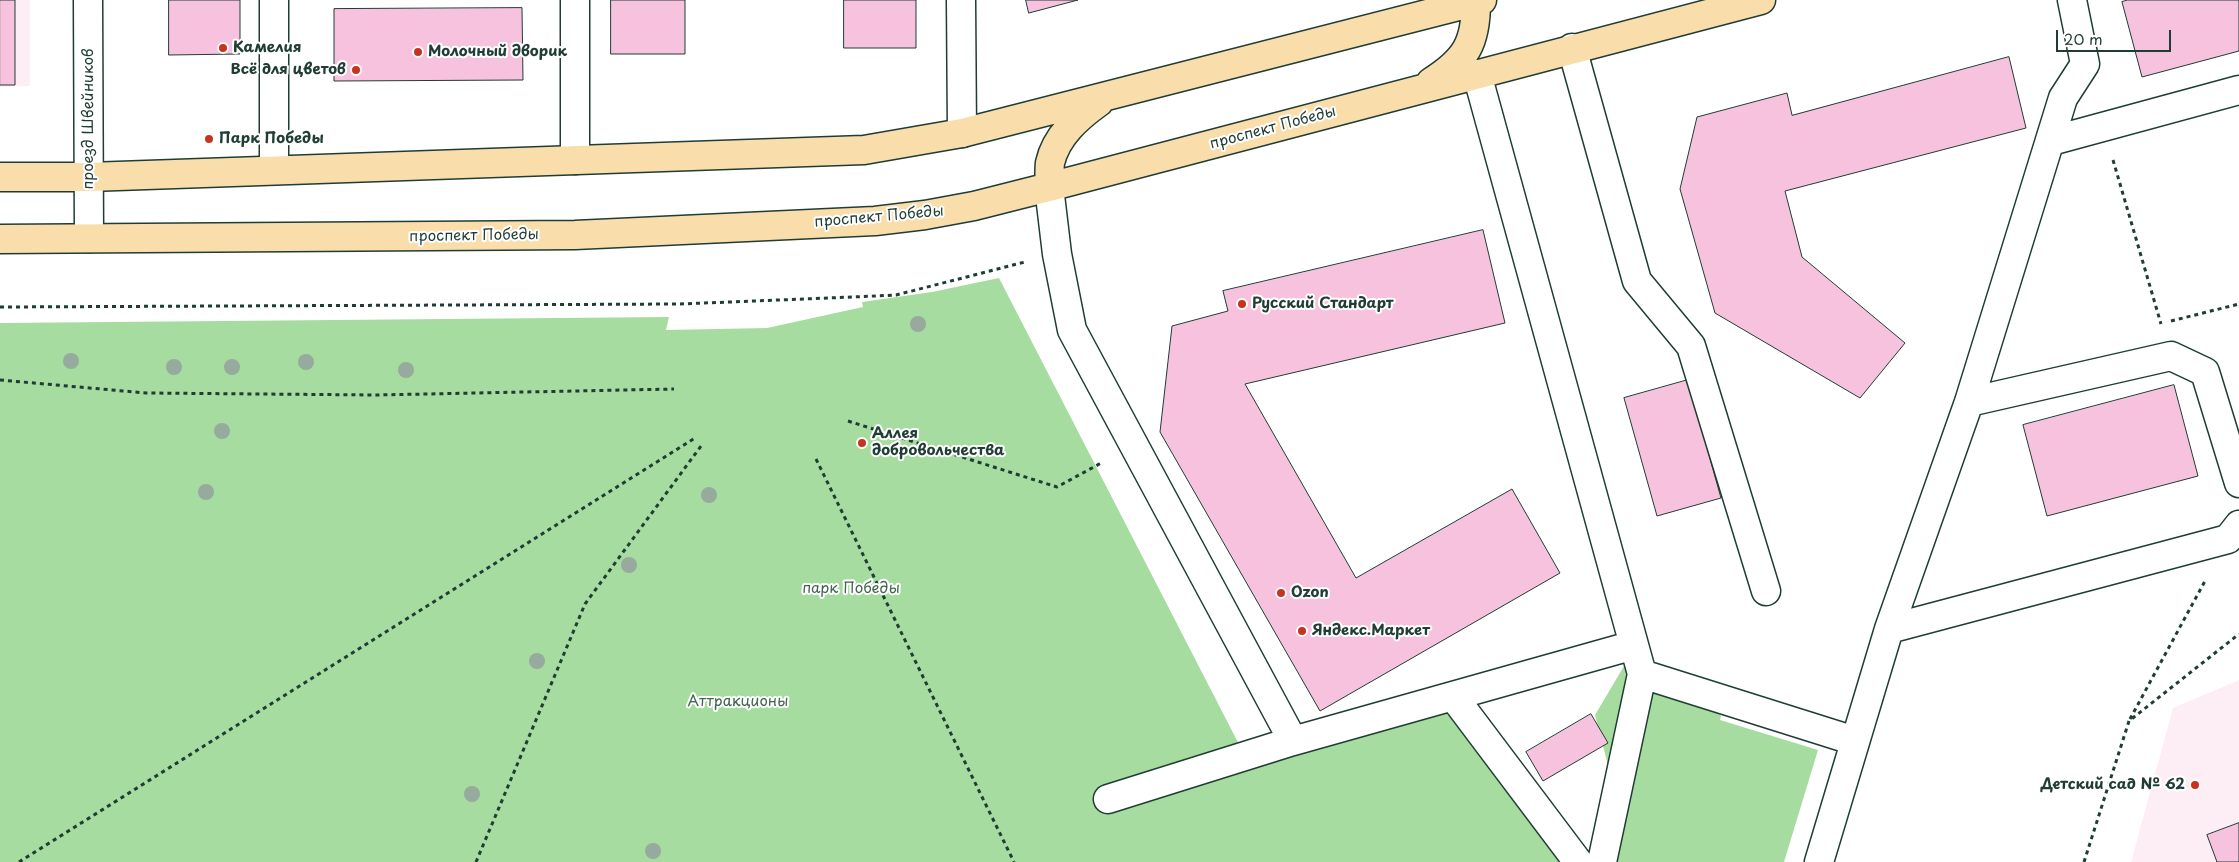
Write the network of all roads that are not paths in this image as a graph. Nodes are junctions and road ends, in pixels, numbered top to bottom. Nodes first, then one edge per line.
1 (88, 0) edge
2 (274, 0) edge
3 (575, 0) edge
4 (961, 0) edge
5 (1478, 0) edge
6 (1761, 0) edge
7 (2072, 0) edge
8 (1572, 48) junction
9 (1477, 74) junction
10 (1422, 89) junction
11 (2239, 90) edge
12 (1106, 96) junction
13 (962, 133) junction
14 (2050, 141) junction
15 (575, 160) junction
16 (274, 170) junction
17 (0, 177) edge
18 (89, 177) junction
19 (1049, 187) junction
20 (89, 238) junction
21 (0, 239) edge
22 (1969, 402) junction
23 (2239, 483) edge
24 (2234, 532) edge
25 (1766, 591) dead end
26 (1889, 629) junction
27 (1634, 645) junction
28 (1642, 674) junction
29 (1453, 696) junction
30 (1293, 741) junction
31 (1855, 741) junction
32 (1108, 799) dead end
33 (1578, 862) edge
34 (1602, 862) edge
35 (1819, 862) edge

1 - 18 street, проезд Швейников
2 - 16 street
3 - 15 street
4 - 13 street
5 - 10 main road
5 - 12 main road
6 - 8 main road, проспект Победы
7 - 14 street
8 - 9 main road, проспект Победы
8 - 25 street
9 - 10 main road, проспект Победы
9 - 27 street
10 - 19 main road, проспект Победы
11 - 14 street
12 - 13 main road
12 - 19 main road
13 - 15 main road
14 - 22 street
15 - 16 main road
16 - 18 main road
17 - 18 main road
18 - 20 street, проезд Швейников
19 - 20 main road, проспект Победы
19 - 30 street
20 - 21 main road, проспект Победы
22 - 23 street
22 - 26 street
24 - 26 street
26 - 31 street
27 - 28 street
27 - 29 street
28 - 31 street
28 - 34 street
29 - 30 street
29 - 33 street
30 - 32 street
31 - 35 street

